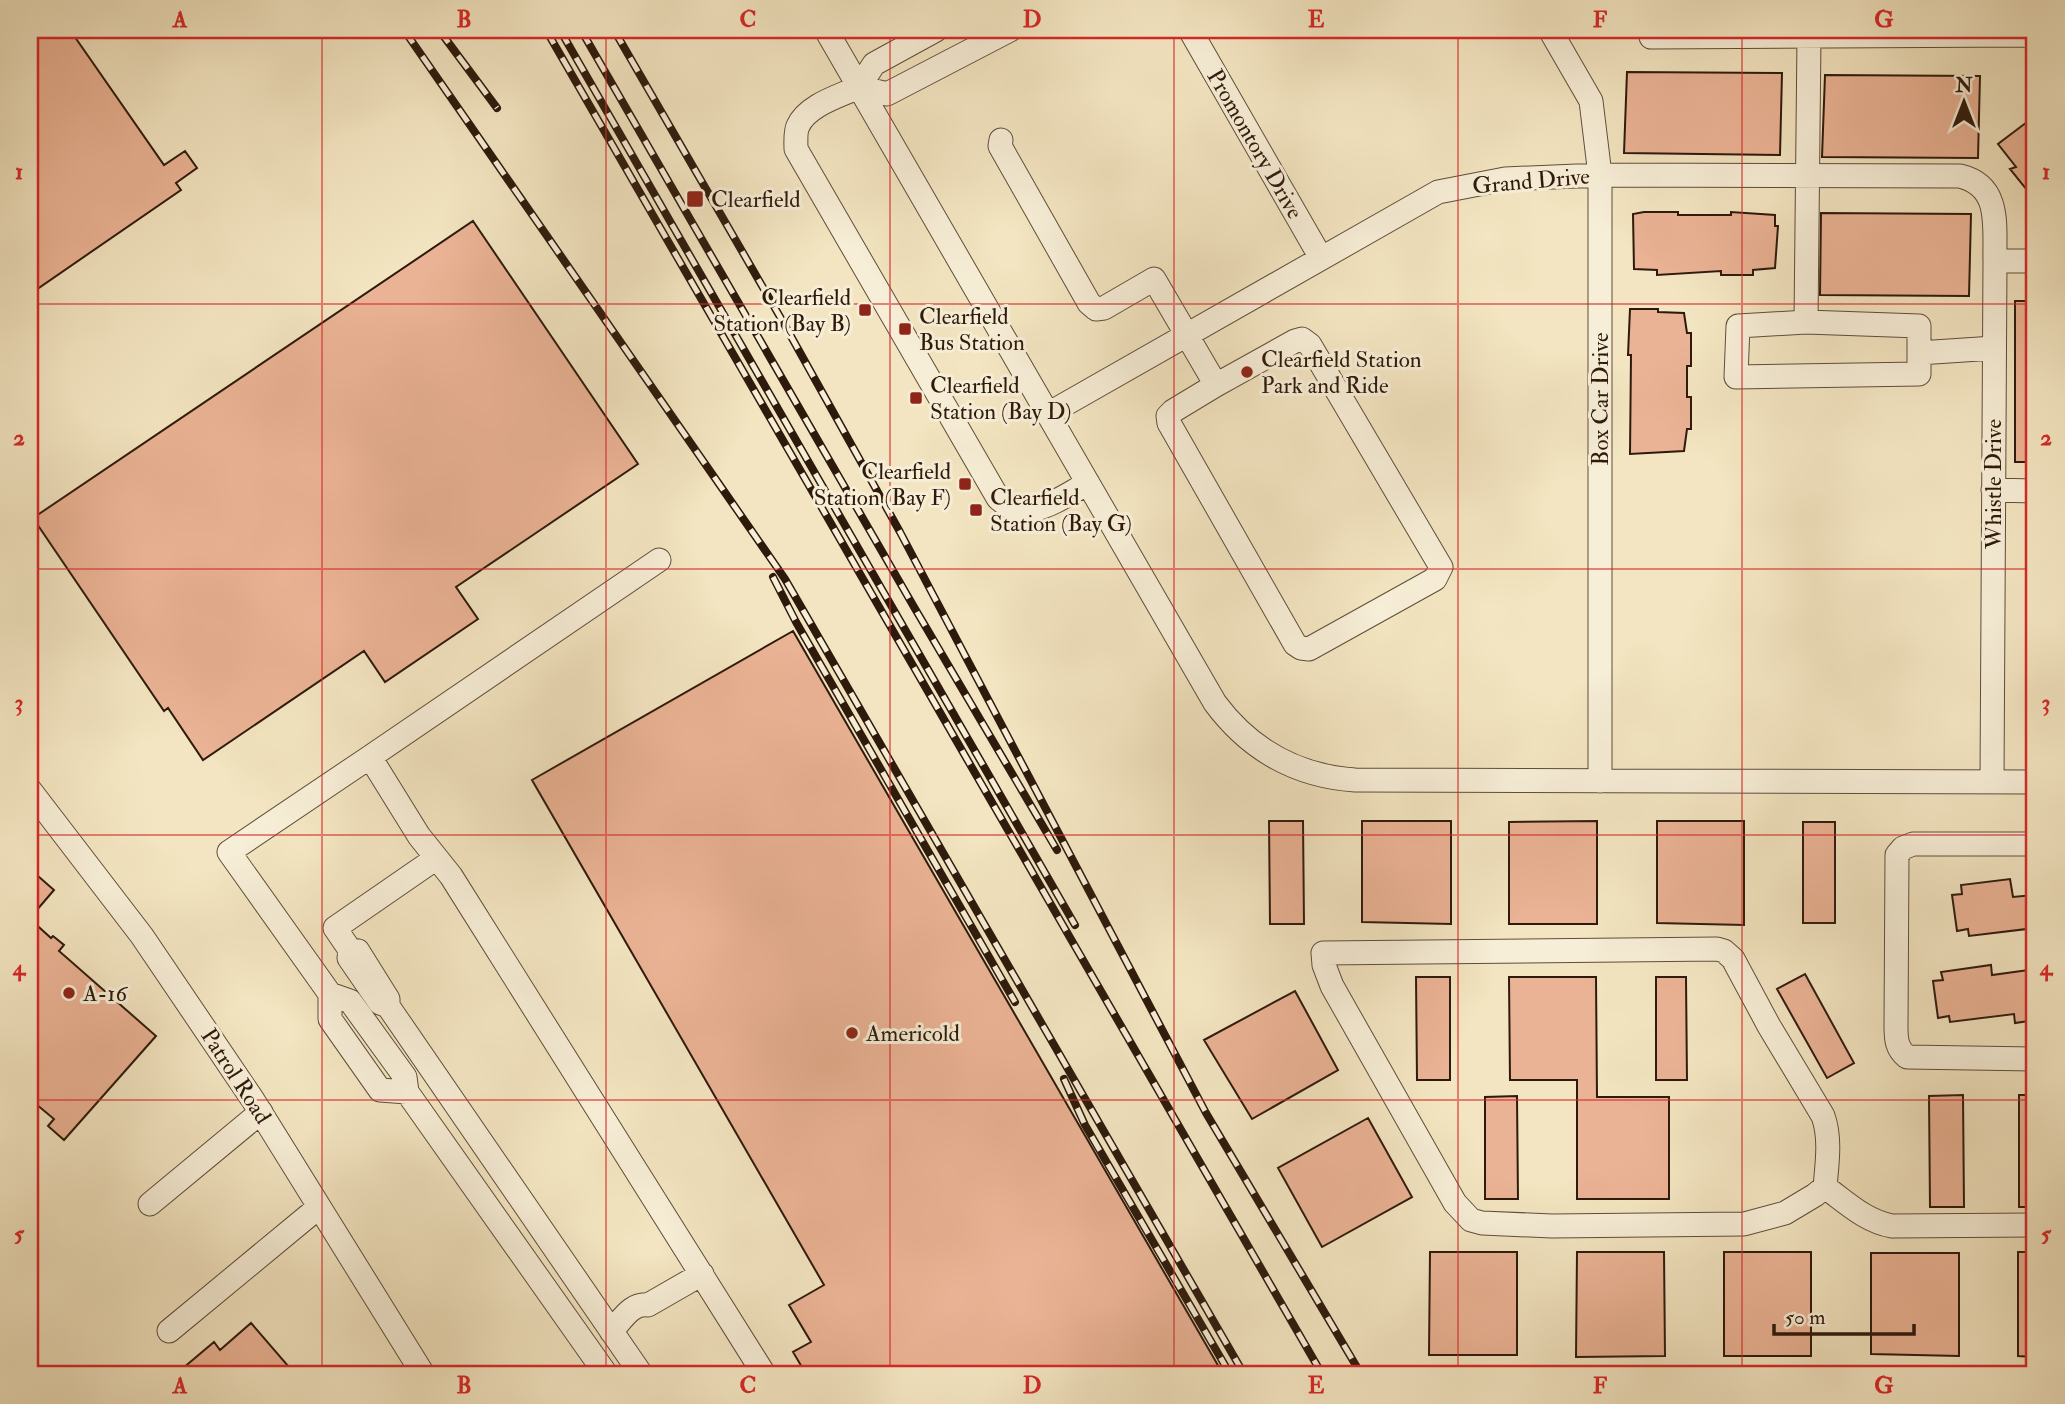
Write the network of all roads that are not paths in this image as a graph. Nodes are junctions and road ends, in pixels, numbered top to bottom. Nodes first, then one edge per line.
1 (826, 30) edge
2 (936, 30) edge
3 (1010, 30) edge
4 (1190, 30) edge
5 (1550, 30) edge
6 (1809, 36) junction
7 (1651, 37) dead end
8 (2035, 39) edge
9 (859, 88) junction
10 (1001, 140) dead end
11 (1600, 175) junction
12 (1809, 176) junction
13 (1984, 189) joint
14 (1321, 258) junction
15 (1995, 261) junction
16 (2035, 261) edge
17 (1806, 322) junction
18 (1186, 335) junction
19 (1994, 348) junction
20 (1919, 353) junction
21 (1216, 385) junction
22 (1048, 414) junction
23 (1088, 483) junction
24 (1993, 490) junction
25 (2035, 491) edge
26 (659, 560) dead end
27 (370, 757) junction
28 (1600, 781) junction
29 (1992, 782) junction
30 (2035, 782) edge
31 (30, 790) edge
32 (2035, 844) edge
33 (435, 859) junction
34 (2035, 1059) edge
35 (261, 1112) junction
36 (1825, 1187) junction
37 (150, 1203) dead end
38 (319, 1207) junction
39 (2035, 1225) edge
40 (702, 1274) junction
41 (613, 1329) junction
42 (169, 1331) dead end
43 (423, 1374) edge
44 (606, 1374) edge
45 (640, 1374) edge
46 (764, 1374) edge

1 - 9 street
2 - 9 street
3 - 9 street
4 - 14 street, Promontory Drive
5 - 11 street, Box Car Drive
6 - 7 street
6 - 8 street
6 - 12 street
9 - 22 street
9 - 23 street
10 - 18 street
11 - 12 street, Grand Drive
11 - 14 street, Grand Drive
11 - 28 street, Box Car Drive
12 - 13 street, Grand Drive
12 - 17 street
13 - 15 street, Whistle Drive
14 - 18 street, Grand Drive
15 - 16 street
15 - 19 street, Whistle Drive
17 - 20 street
17 - 20 street
18 - 21 street
18 - 22 street, Grand Drive
19 - 20 street
19 - 24 street, Whistle Drive
21 - 21 street
22 - 23 street
23 - 28 street
24 - 25 street
24 - 29 street, Whistle Drive
26 - 27 street
27 - 33 street
27 - 44 street
28 - 29 street
29 - 30 street
31 - 35 street, Patrol Road
32 - 34 street
33 - 40 street
33 - 41 street
35 - 37 street
35 - 38 street, Patrol Road
36 - 36 street
36 - 39 street
38 - 42 street
38 - 43 street, Patrol Road
40 - 41 street
40 - 46 street
41 - 45 street

